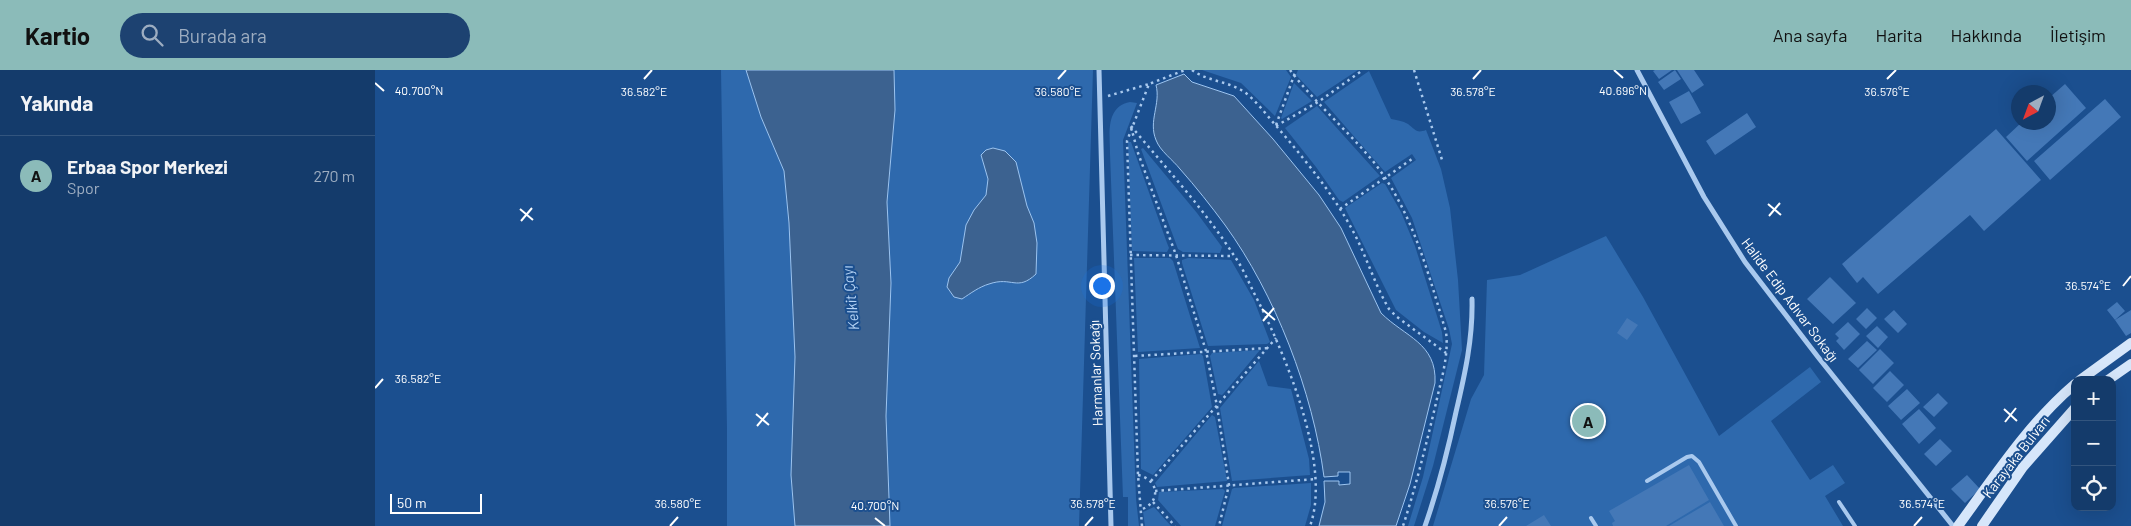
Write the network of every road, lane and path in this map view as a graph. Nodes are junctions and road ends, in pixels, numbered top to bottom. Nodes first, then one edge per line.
1 (1099, 70) edge
2 (1185, 70) edge
3 (1192, 70) edge
4 (1289, 70) edge
5 (1296, 70) edge
6 (1363, 70) edge
7 (1414, 70) edge
8 (1637, 70) edge
9 (1294, 76) junction
10 (1149, 84) junction
11 (1100, 99) junction
12 (1318, 102) junction
13 (1131, 126) junction
14 (1276, 126) junction
15 (1412, 159) dead end
16 (1443, 163) dead end
17 (1385, 177) junction
18 (1340, 209) junction
19 (1130, 255) junction
20 (1176, 255) junction
21 (1235, 256) junction
22 (1471, 299) dead end
23 (1276, 338) junction
24 (2131, 343) edge
25 (1268, 348) junction
26 (1206, 352) junction
27 (1446, 354) junction
28 (1135, 356) junction
29 (2131, 364) edge
30 (2086, 376) edge
31 (2114, 376) edge
32 (2071, 388) edge
33 (1217, 406) junction
34 (2071, 413) edge
35 (1138, 475) junction
36 (1316, 479) junction
37 (1151, 481) junction
38 (1647, 481) dead end
39 (1229, 485) junction
40 (1155, 490) junction
41 (1153, 502) junction
42 (1839, 502) dead end
43 (1140, 510) junction
44 (1591, 518) dead end
45 (1111, 526) edge
46 (1142, 526) edge
47 (1175, 526) edge
48 (1219, 526) edge
49 (1310, 526) edge
50 (1403, 526) edge
51 (1425, 526) edge
52 (1596, 526) edge
53 (1736, 526) edge
54 (1855, 526) edge
55 (1953, 526) edge
56 (1958, 526) edge
57 (1982, 526) edge

1 - 11 street, Harmanlar Sokağı
2 - 10 path
3 - 14 path
4 - 9 path
5 - 9 path
6 - 12 path
7 - 16 path
8 - 55 street, Halide Edip Adıvar Sokağı
9 - 12 path
9 - 14 path
10 - 11 path
10 - 13 path
11 - 45 street, Harmanlar Sokağı
12 - 14 path
12 - 17 path
13 - 19 path
13 - 20 path
13 - 21 path
14 - 18 path
15 - 17 path
17 - 18 path
17 - 27 path
18 - 27 path
19 - 20 path
19 - 28 path
20 - 21 path
20 - 26 path
21 - 23 path
22 - 51 street
23 - 25 path
23 - 36 path
24 - 30 main road
25 - 26 path
25 - 33 path
26 - 28 path
26 - 33 path
27 - 50 path
28 - 35 path
29 - 31 main road
32 - 56 main road, Karayaka Bulvarı
33 - 37 path
33 - 39 path
34 - 57 main road, Karayaka Bulvarı
35 - 37 path
35 - 43 path
36 - 39 path
36 - 49 path
37 - 40 path
38 - 53 lane
39 - 40 path
39 - 48 path
40 - 41 path
41 - 43 path
41 - 47 path
42 - 54 lane
43 - 46 path
44 - 52 lane

